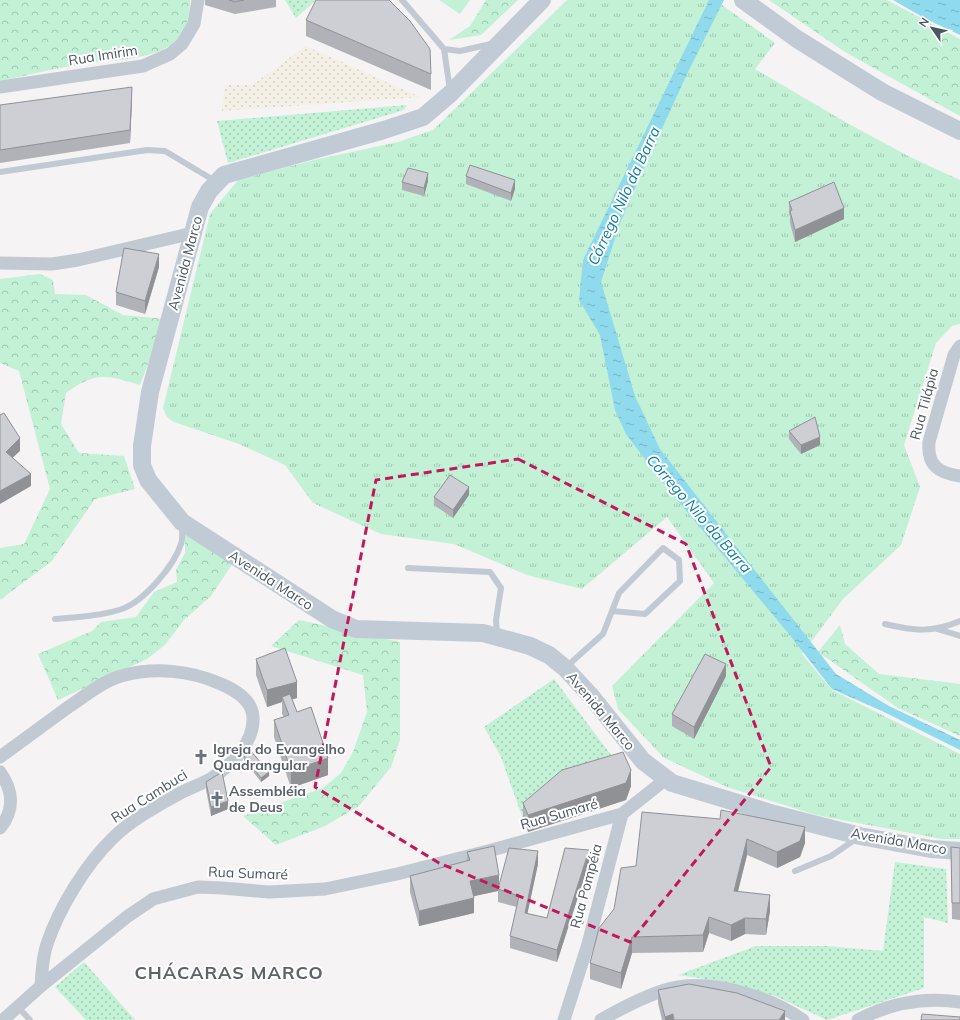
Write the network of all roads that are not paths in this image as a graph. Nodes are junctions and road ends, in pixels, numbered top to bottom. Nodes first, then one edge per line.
1 (198, 0) edge
2 (402, 0) edge
3 (542, 0) edge
4 (743, 0) edge
5 (504, 40) junction
6 (444, 49) junction
7 (0, 87) edge
8 (450, 94) junction
9 (960, 131) edge
10 (0, 172) edge
11 (216, 182) junction
12 (193, 234) junction
13 (0, 263) edge
14 (960, 346) edge
15 (960, 476) edge
16 (182, 522) junction
17 (408, 568) dead end
18 (612, 611) junction
19 (55, 619) dead end
20 (960, 621) edge
21 (885, 624) dead end
22 (936, 629) junction
23 (497, 635) junction
24 (960, 636) edge
25 (565, 668) junction
26 (0, 757) edge
27 (0, 772) edge
28 (666, 779) junction
29 (622, 814) junction
30 (0, 828) edge
31 (860, 836) junction
32 (960, 851) edge
33 (795, 871) dead end
34 (41, 986) junction
35 (960, 1002) edge
36 (0, 1007) edge
37 (16, 1008) junction
38 (3, 1020) edge
39 (30, 1020) edge
40 (564, 1020) edge
41 (601, 1020) edge
42 (803, 1020) edge
43 (858, 1020) edge

1 - 7 street, Rua Imirim
2 - 6 lane
3 - 5 main road, Avenida Marco
4 - 9 main road
5 - 6 lane
5 - 8 main road, Avenida Marco
6 - 8 lane
8 - 11 main road, Avenida Marco
10 - 11 lane
11 - 12 main road, Avenida Marco
12 - 13 street
12 - 16 main road, Avenida Marco
14 - 15 street, Rua Tilápia
16 - 19 lane
16 - 23 main road, Avenida Marco
17 - 23 lane
18 - 18 lane
18 - 25 lane
20 - 22 lane
21 - 22 lane
22 - 24 lane
23 - 25 main road, Avenida Marco
25 - 28 main road, Avenida Marco
26 - 34 street, Rua Cambuci
27 - 30 street
28 - 29 street
28 - 31 main road, Avenida Marco
29 - 34 street, Rua Sumaré
29 - 40 street, Rua Pompéia
31 - 32 main road, Avenida Marco
31 - 33 lane
34 - 37 street, Rua Sumaré
35 - 43 street
36 - 37 street
37 - 38 street, Rua Sumaré
37 - 39 lane
41 - 42 street

